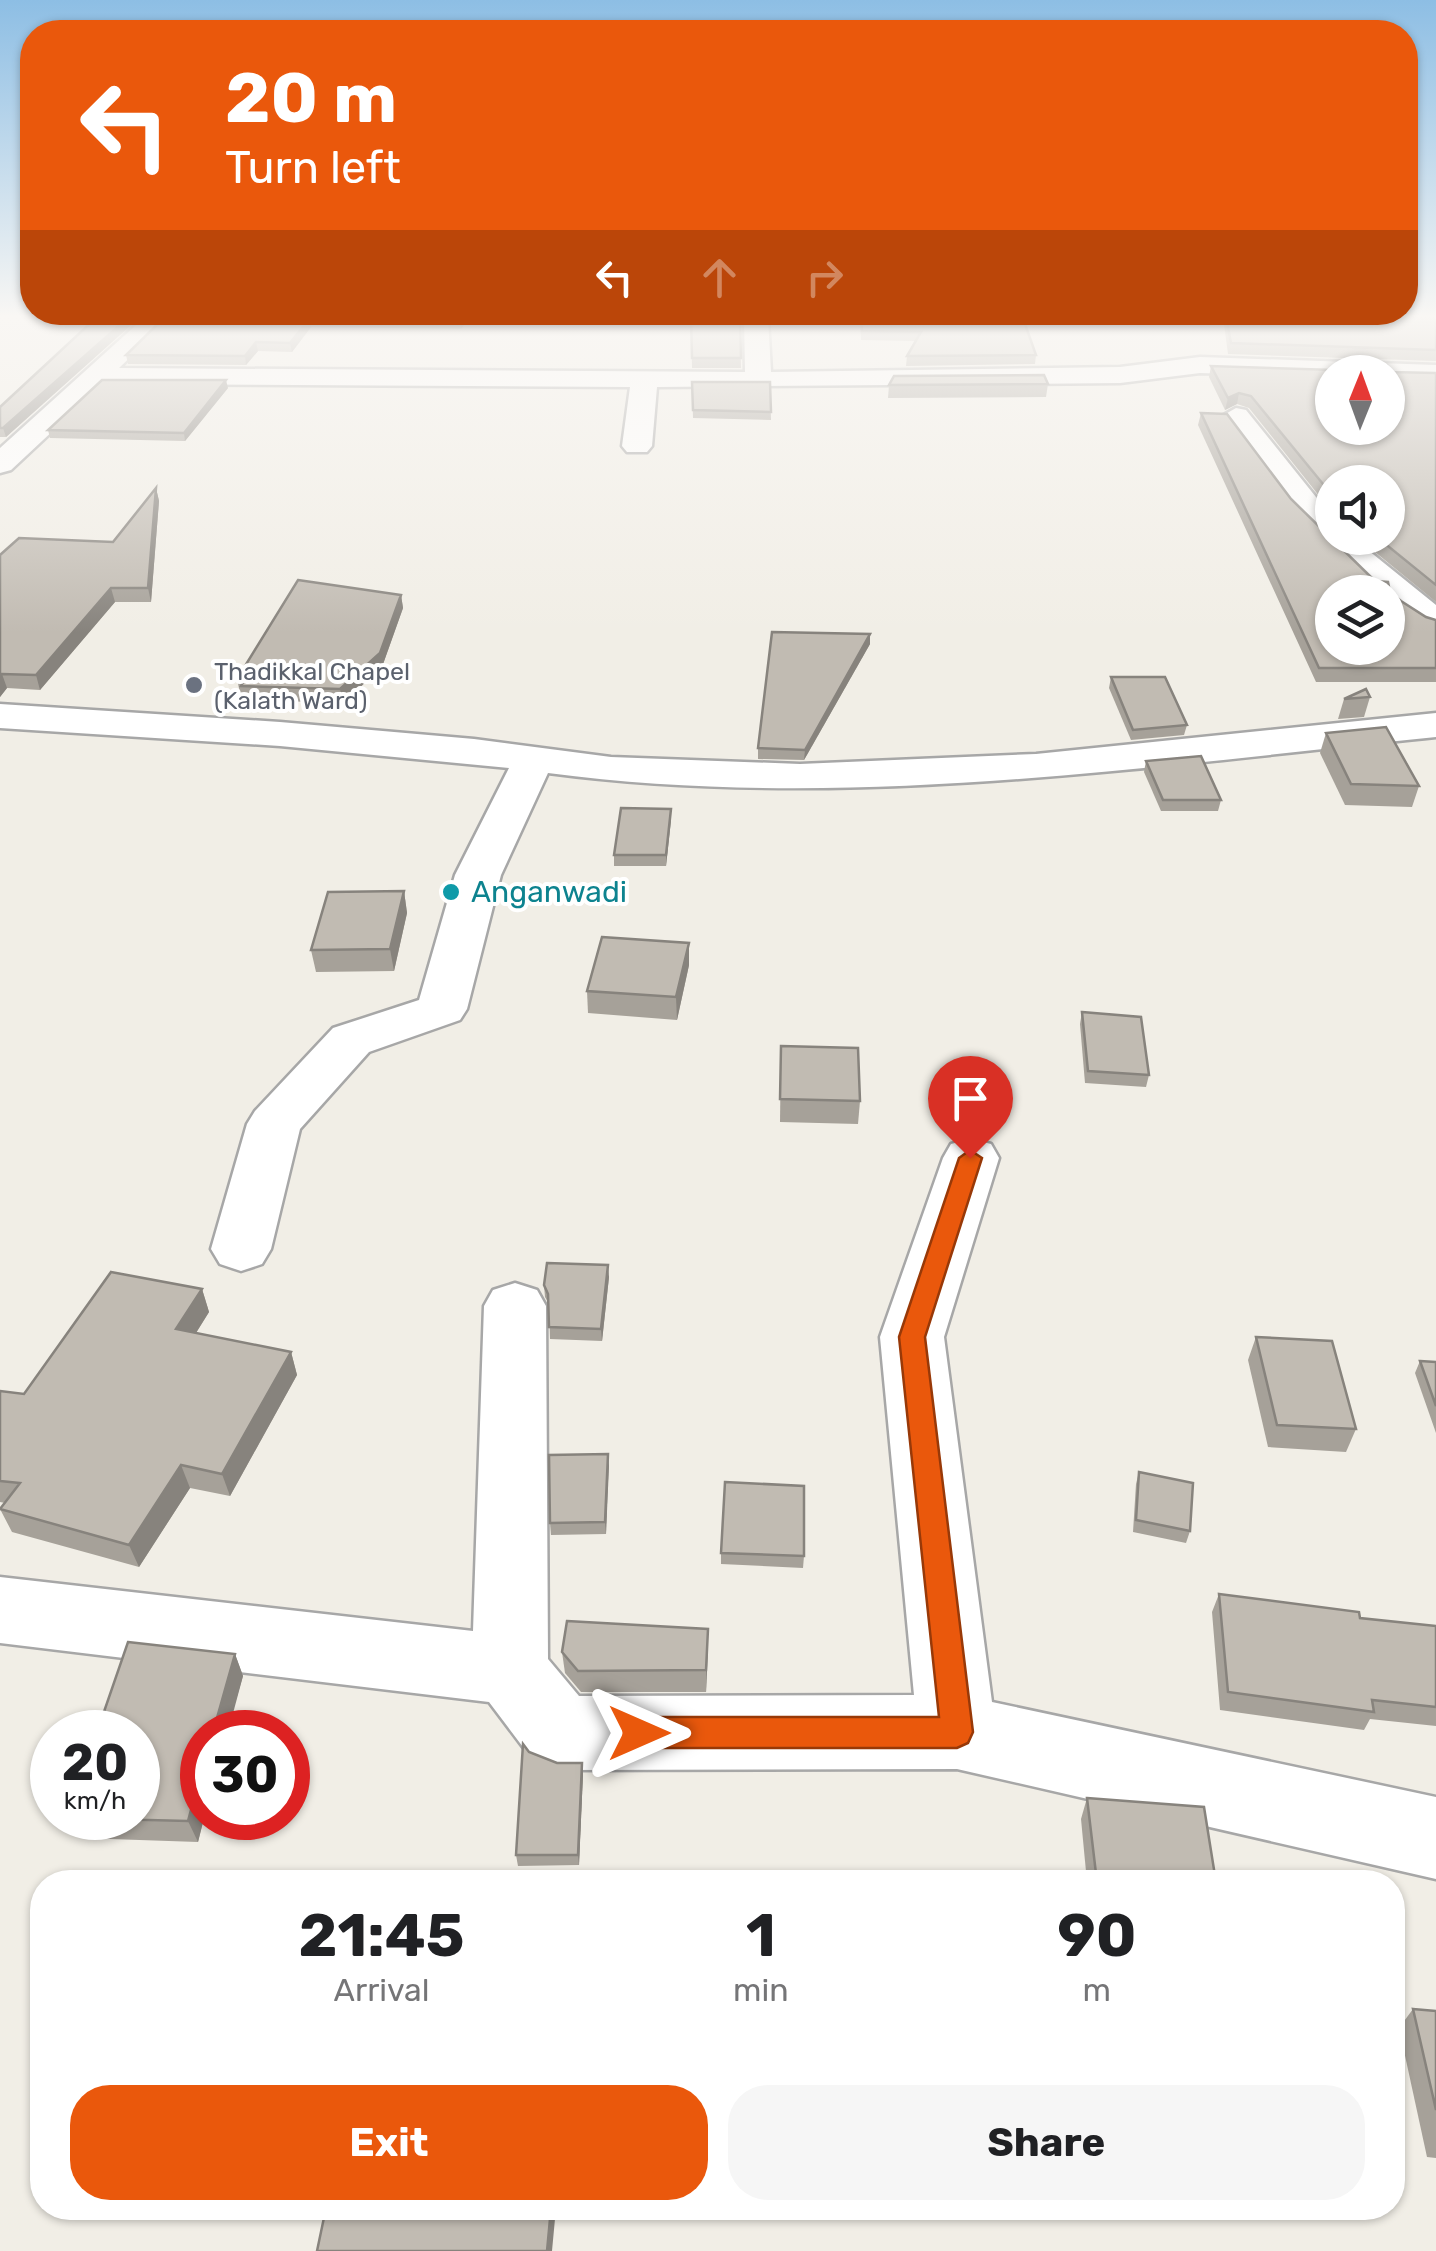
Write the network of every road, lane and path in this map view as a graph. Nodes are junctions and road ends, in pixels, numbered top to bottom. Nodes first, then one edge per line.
1 (45, 422) edge
2 (640, 422) edge
3 (1240, 422) edge
4 (637, 446) dead end
5 (0, 464) edge
6 (1436, 621) edge
7 (0, 716) edge
8 (1436, 725) edge
9 (534, 759) junction
10 (970, 1158) dead end
11 (241, 1249) dead end
12 (515, 1306) dead end
13 (0, 1610) edge
14 (510, 1670) junction
15 (957, 1732) junction
16 (1436, 1838) edge

1 - 5 street
2 - 4 street
3 - 6 street
7 - 9 street
8 - 9 street
9 - 11 street
10 - 15 street
12 - 14 street
13 - 14 street
14 - 15 street
15 - 16 street

